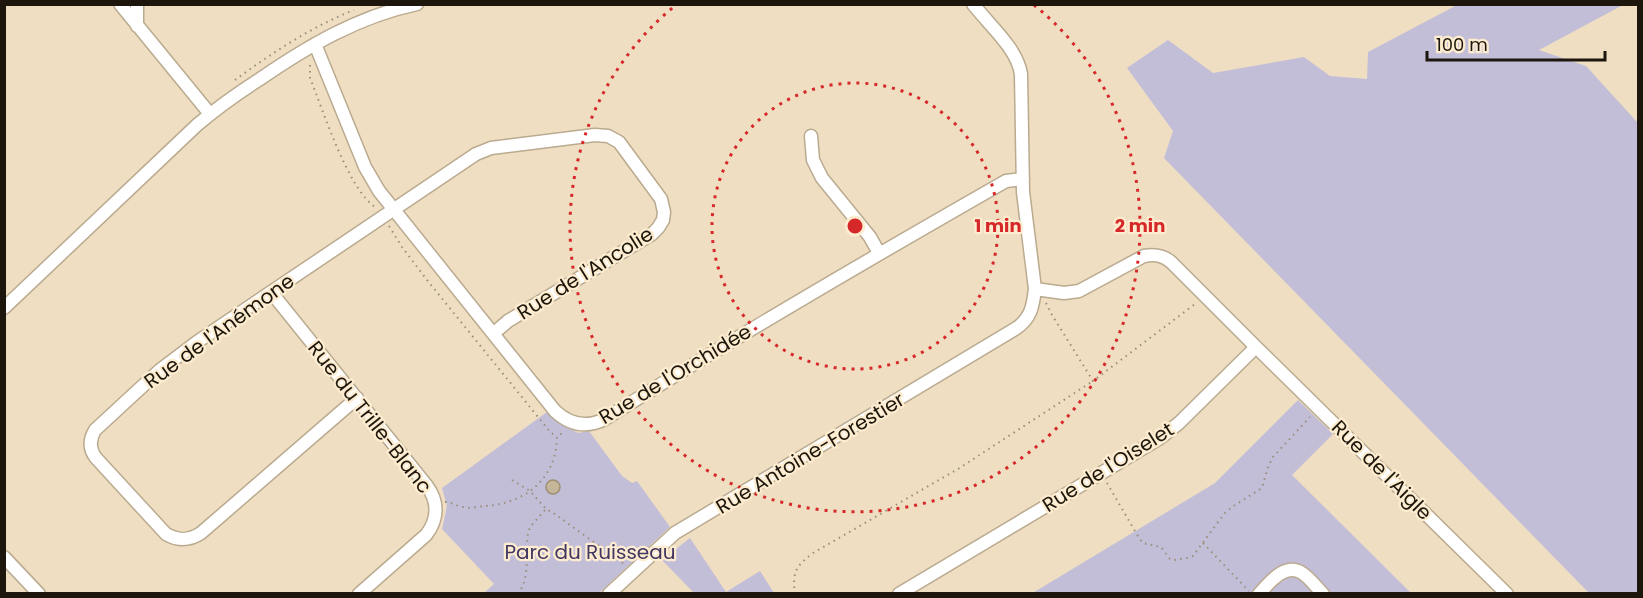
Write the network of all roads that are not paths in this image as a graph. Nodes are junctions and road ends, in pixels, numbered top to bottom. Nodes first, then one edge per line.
1 (120, 4) edge
2 (137, 4) edge
3 (417, 4) edge
4 (973, 4) edge
5 (137, 26) junction
6 (315, 44) junction
7 (210, 114) junction
8 (811, 136) dead end
9 (1023, 179) junction
10 (393, 209) junction
11 (879, 253) junction
12 (1035, 289) junction
13 (271, 292) junction
14 (4, 308) edge
15 (494, 333) junction
16 (1256, 347) junction
17 (357, 399) junction
18 (4, 557) edge
19 (39, 594) edge
20 (359, 594) edge
21 (609, 594) edge
22 (899, 594) edge
23 (1258, 594) edge
24 (1323, 594) edge
25 (1507, 594) edge

1 - 5 street
2 - 5 street
3 - 6 street
4 - 9 street
5 - 7 street
6 - 7 street
6 - 10 street, Rue de l'Orchidée
7 - 14 street
8 - 11 street
9 - 11 street, Rue de l'Orchidée
9 - 12 street
10 - 13 street, Rue de l'Anémone
10 - 15 street, Rue de l'Orchidée
10 - 15 street, Rue de l'Ancolie
11 - 15 street, Rue de l'Orchidée
12 - 16 street
12 - 21 street, Rue Antoine-Forestier
13 - 17 street, Rue du Trille-Blanc
13 - 17 street, Rue de l'Anémone
16 - 22 street, Rue de l'Oiselet
16 - 25 street, Rue de l'Aigle
17 - 20 street, Rue du Trille-Blanc
18 - 19 street
23 - 24 street

